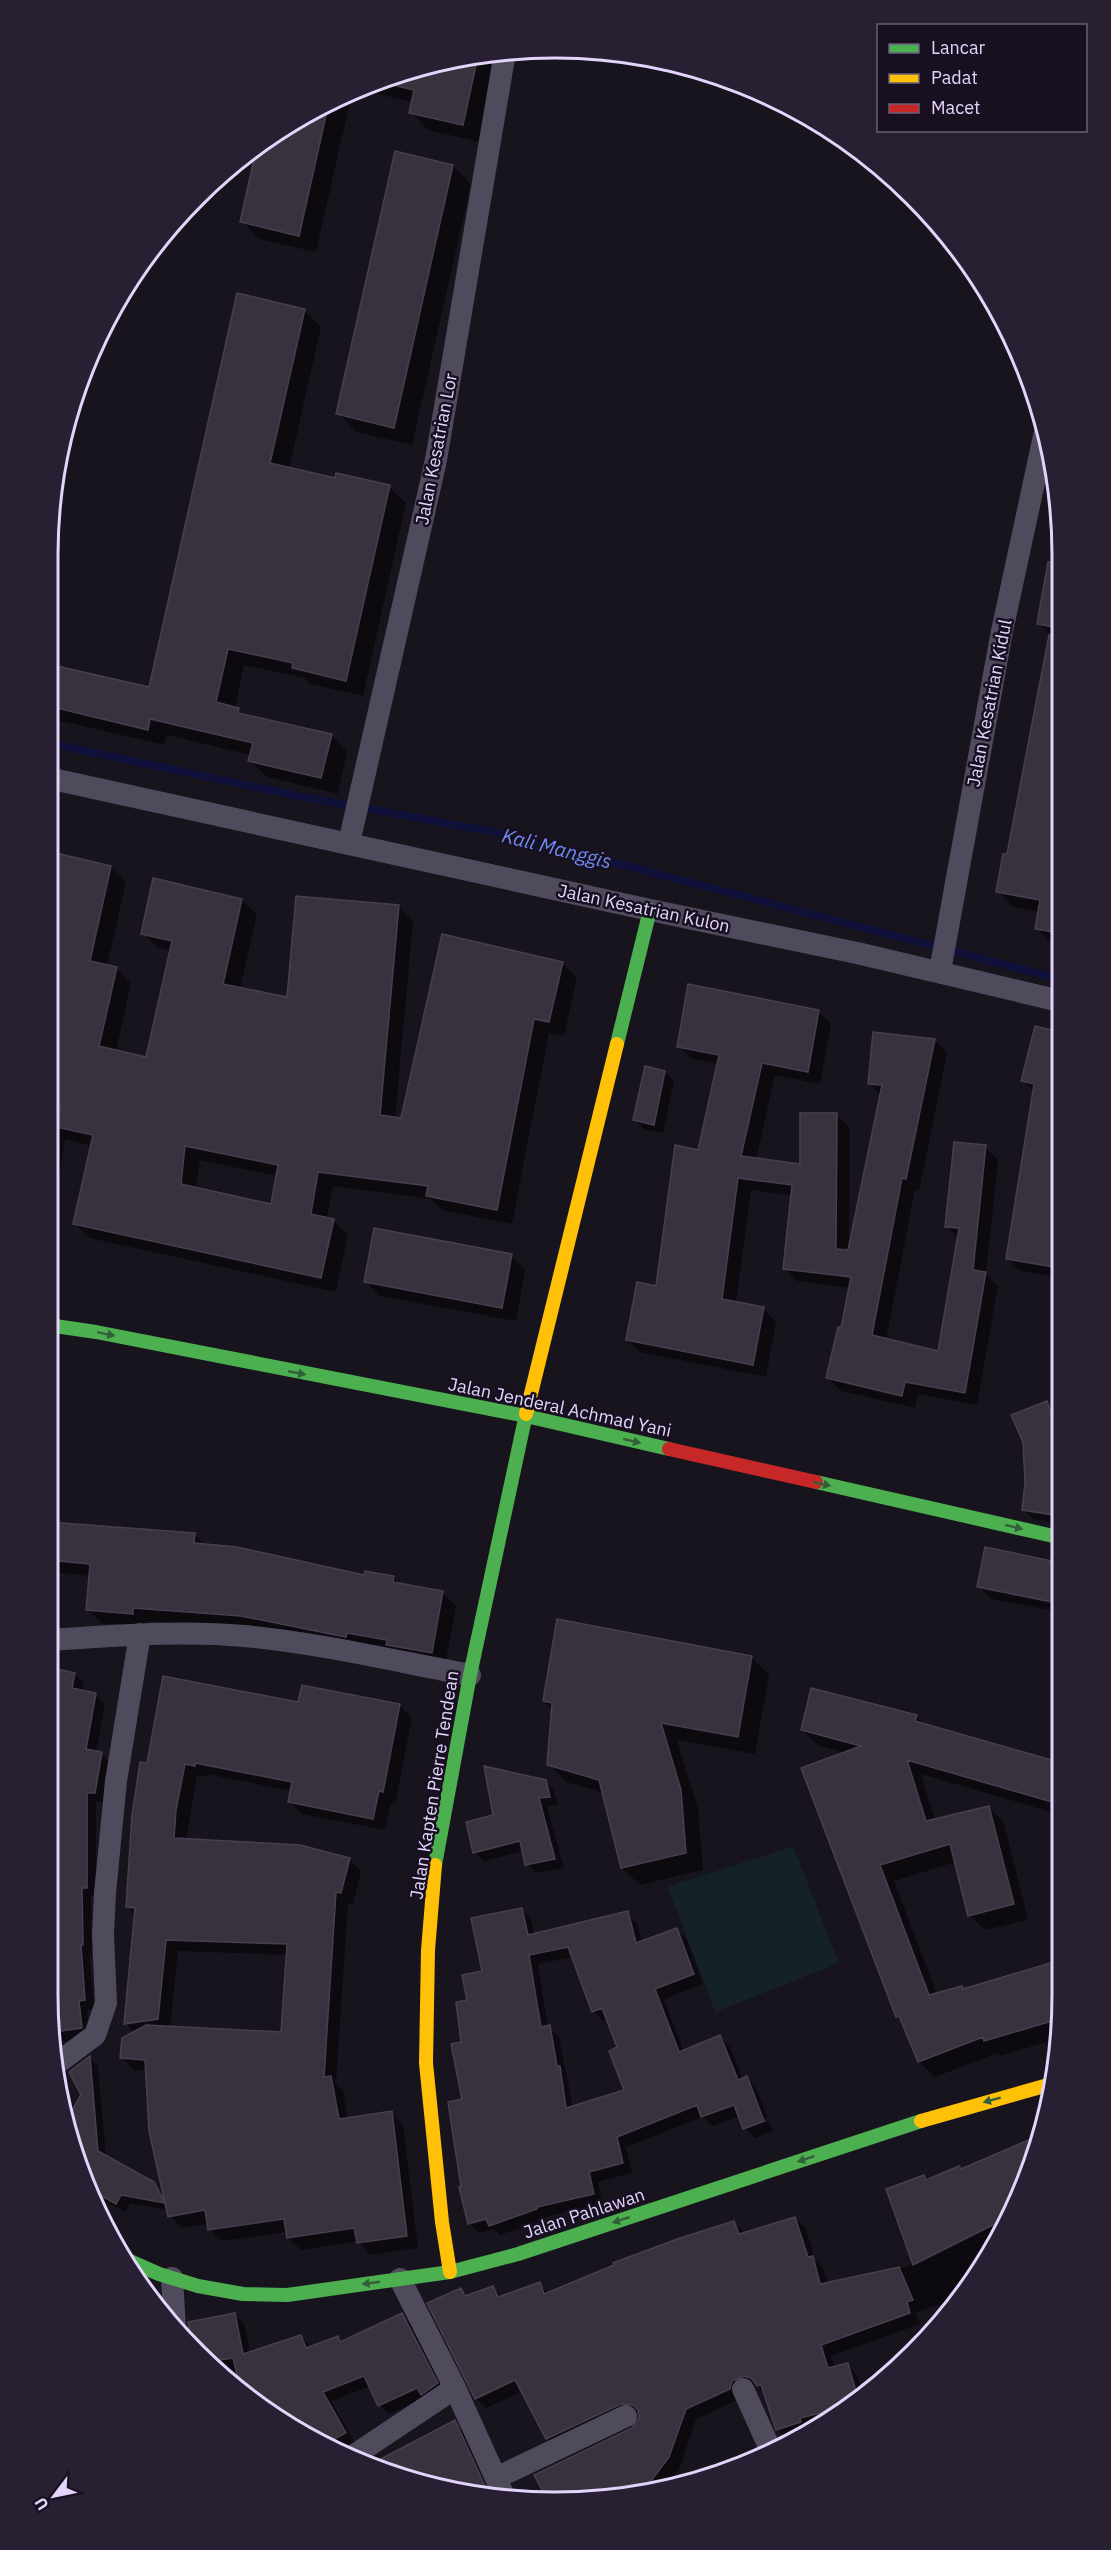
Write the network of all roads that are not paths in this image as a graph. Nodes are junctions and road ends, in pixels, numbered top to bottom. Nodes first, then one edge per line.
1 (503, 62) edge
2 (1041, 450) edge
3 (58, 780) edge
4 (349, 843) junction
5 (650, 910) junction
6 (939, 971) junction
7 (1052, 999) edge
8 (58, 1326) edge
9 (526, 1416) junction
10 (1052, 1536) edge
11 (140, 1634) junction
12 (58, 1639) edge
13 (470, 1676) junction
14 (63, 2059) edge
15 (1043, 2089) edge
16 (138, 2264) edge
17 (450, 2272) junction
18 (172, 2278) junction
19 (400, 2279) junction
20 (174, 2312) edge
21 (455, 2388) junction
22 (743, 2389) dead end
23 (626, 2416) dead end
24 (768, 2444) edge
25 (360, 2451) edge
26 (499, 2486) edge

1 - 4 street, Jalan Kesatrian Lor
2 - 6 street, Jalan Kesatrian Kidul
3 - 4 street, Jalan Kesatrian Kulon
4 - 5 street, Jalan Kesatrian Kulon
5 - 6 street, Jalan Kesatrian Kulon
5 - 9 main road, Jalan Kapten Pierre Tendean
6 - 7 street, Jalan Kesatrian Kulon
8 -> 9 main road, Jalan Jenderal Achmad Yani
9 -> 10 main road, Jalan Jenderal Achmad Yani
9 - 13 main road, Jalan Kapten Pierre Tendean
11 - 12 street
11 - 13 street
11 - 14 street
13 - 17 main road, Jalan Kapten Pierre Tendean
15 -> 17 main road, Jalan Pahlawan
16 - 18 main road, Jalan Pahlawan
17 - 19 main road, Jalan Pahlawan
19 -> 18 main road, Jalan Pahlawan
18 - 20 street
19 - 21 street
21 - 25 street
21 - 26 street
22 - 24 street
23 - 26 street

